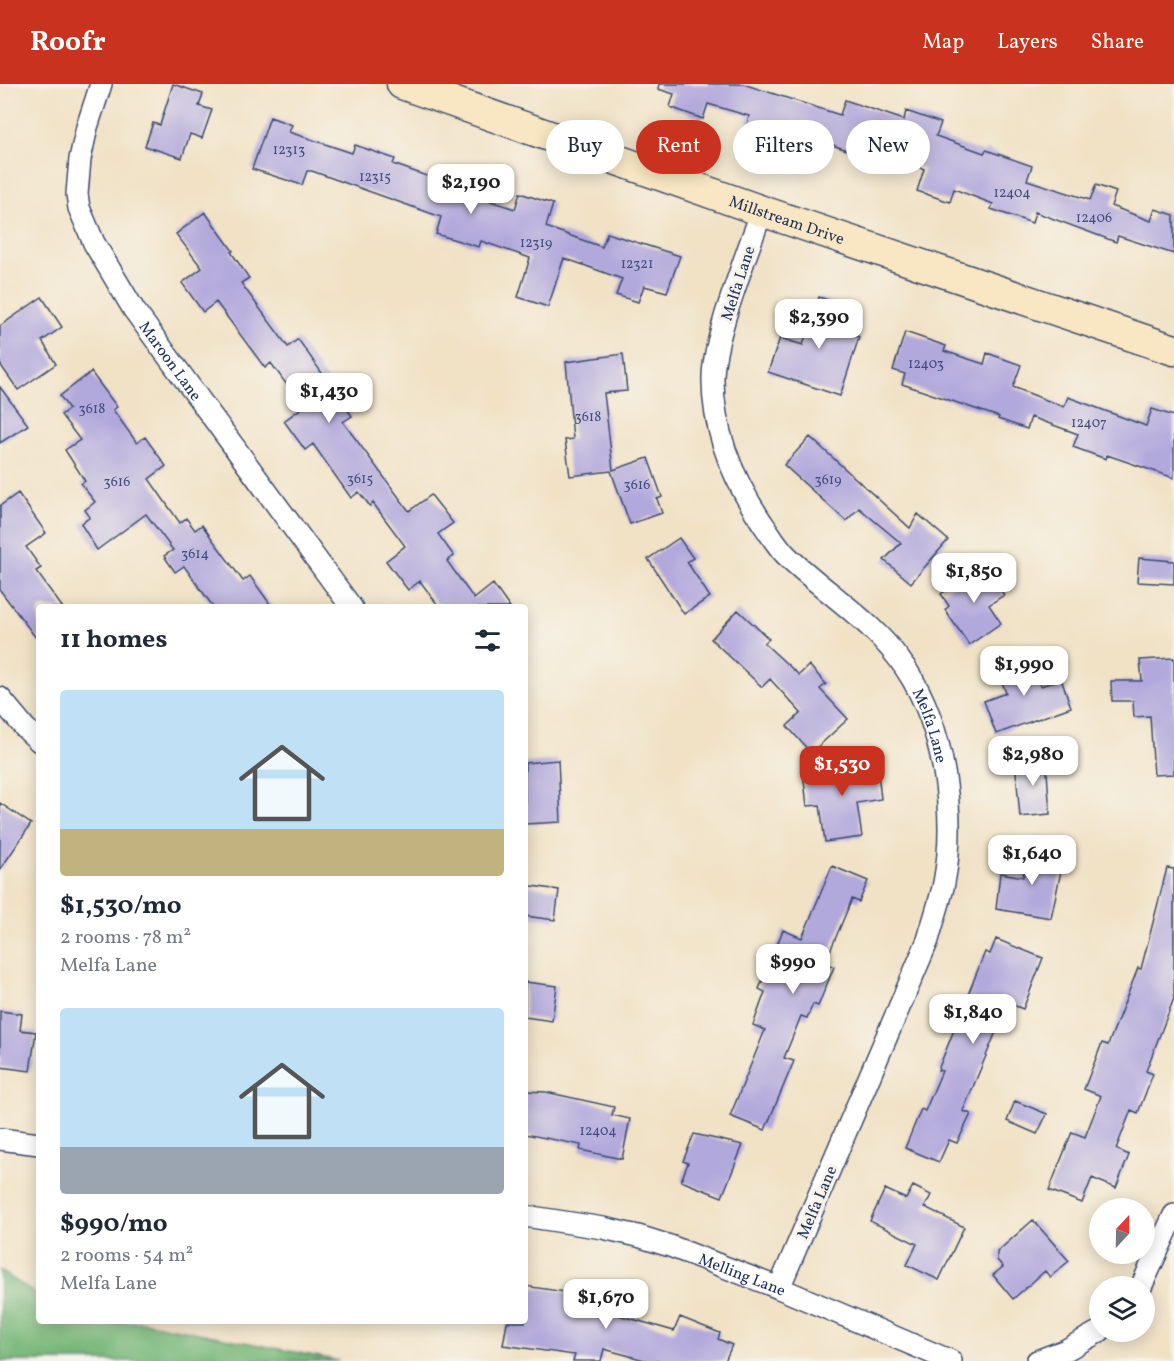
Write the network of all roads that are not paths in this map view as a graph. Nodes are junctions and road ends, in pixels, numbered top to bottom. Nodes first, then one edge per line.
1 (101, 84) edge
2 (402, 84) edge
3 (762, 211) junction
4 (1174, 350) edge
5 (349, 604) edge
6 (0, 698) edge
7 (36, 738) edge
8 (0, 1139) edge
9 (36, 1144) edge
10 (1174, 1215) edge
11 (528, 1216) edge
12 (1146, 1276) edge
13 (779, 1288) junction
14 (1089, 1337) edge
15 (951, 1361) edge
16 (1037, 1361) edge

1 - 5 street, Maroon Lane
2 - 3 street, Millstream Drive
3 - 4 street, Millstream Drive
3 - 13 street, Melfa Lane
6 - 7 street
8 - 9 street
10 - 12 street
11 - 13 street, Melling Lane
13 - 15 street, Melling Lane
14 - 16 street

